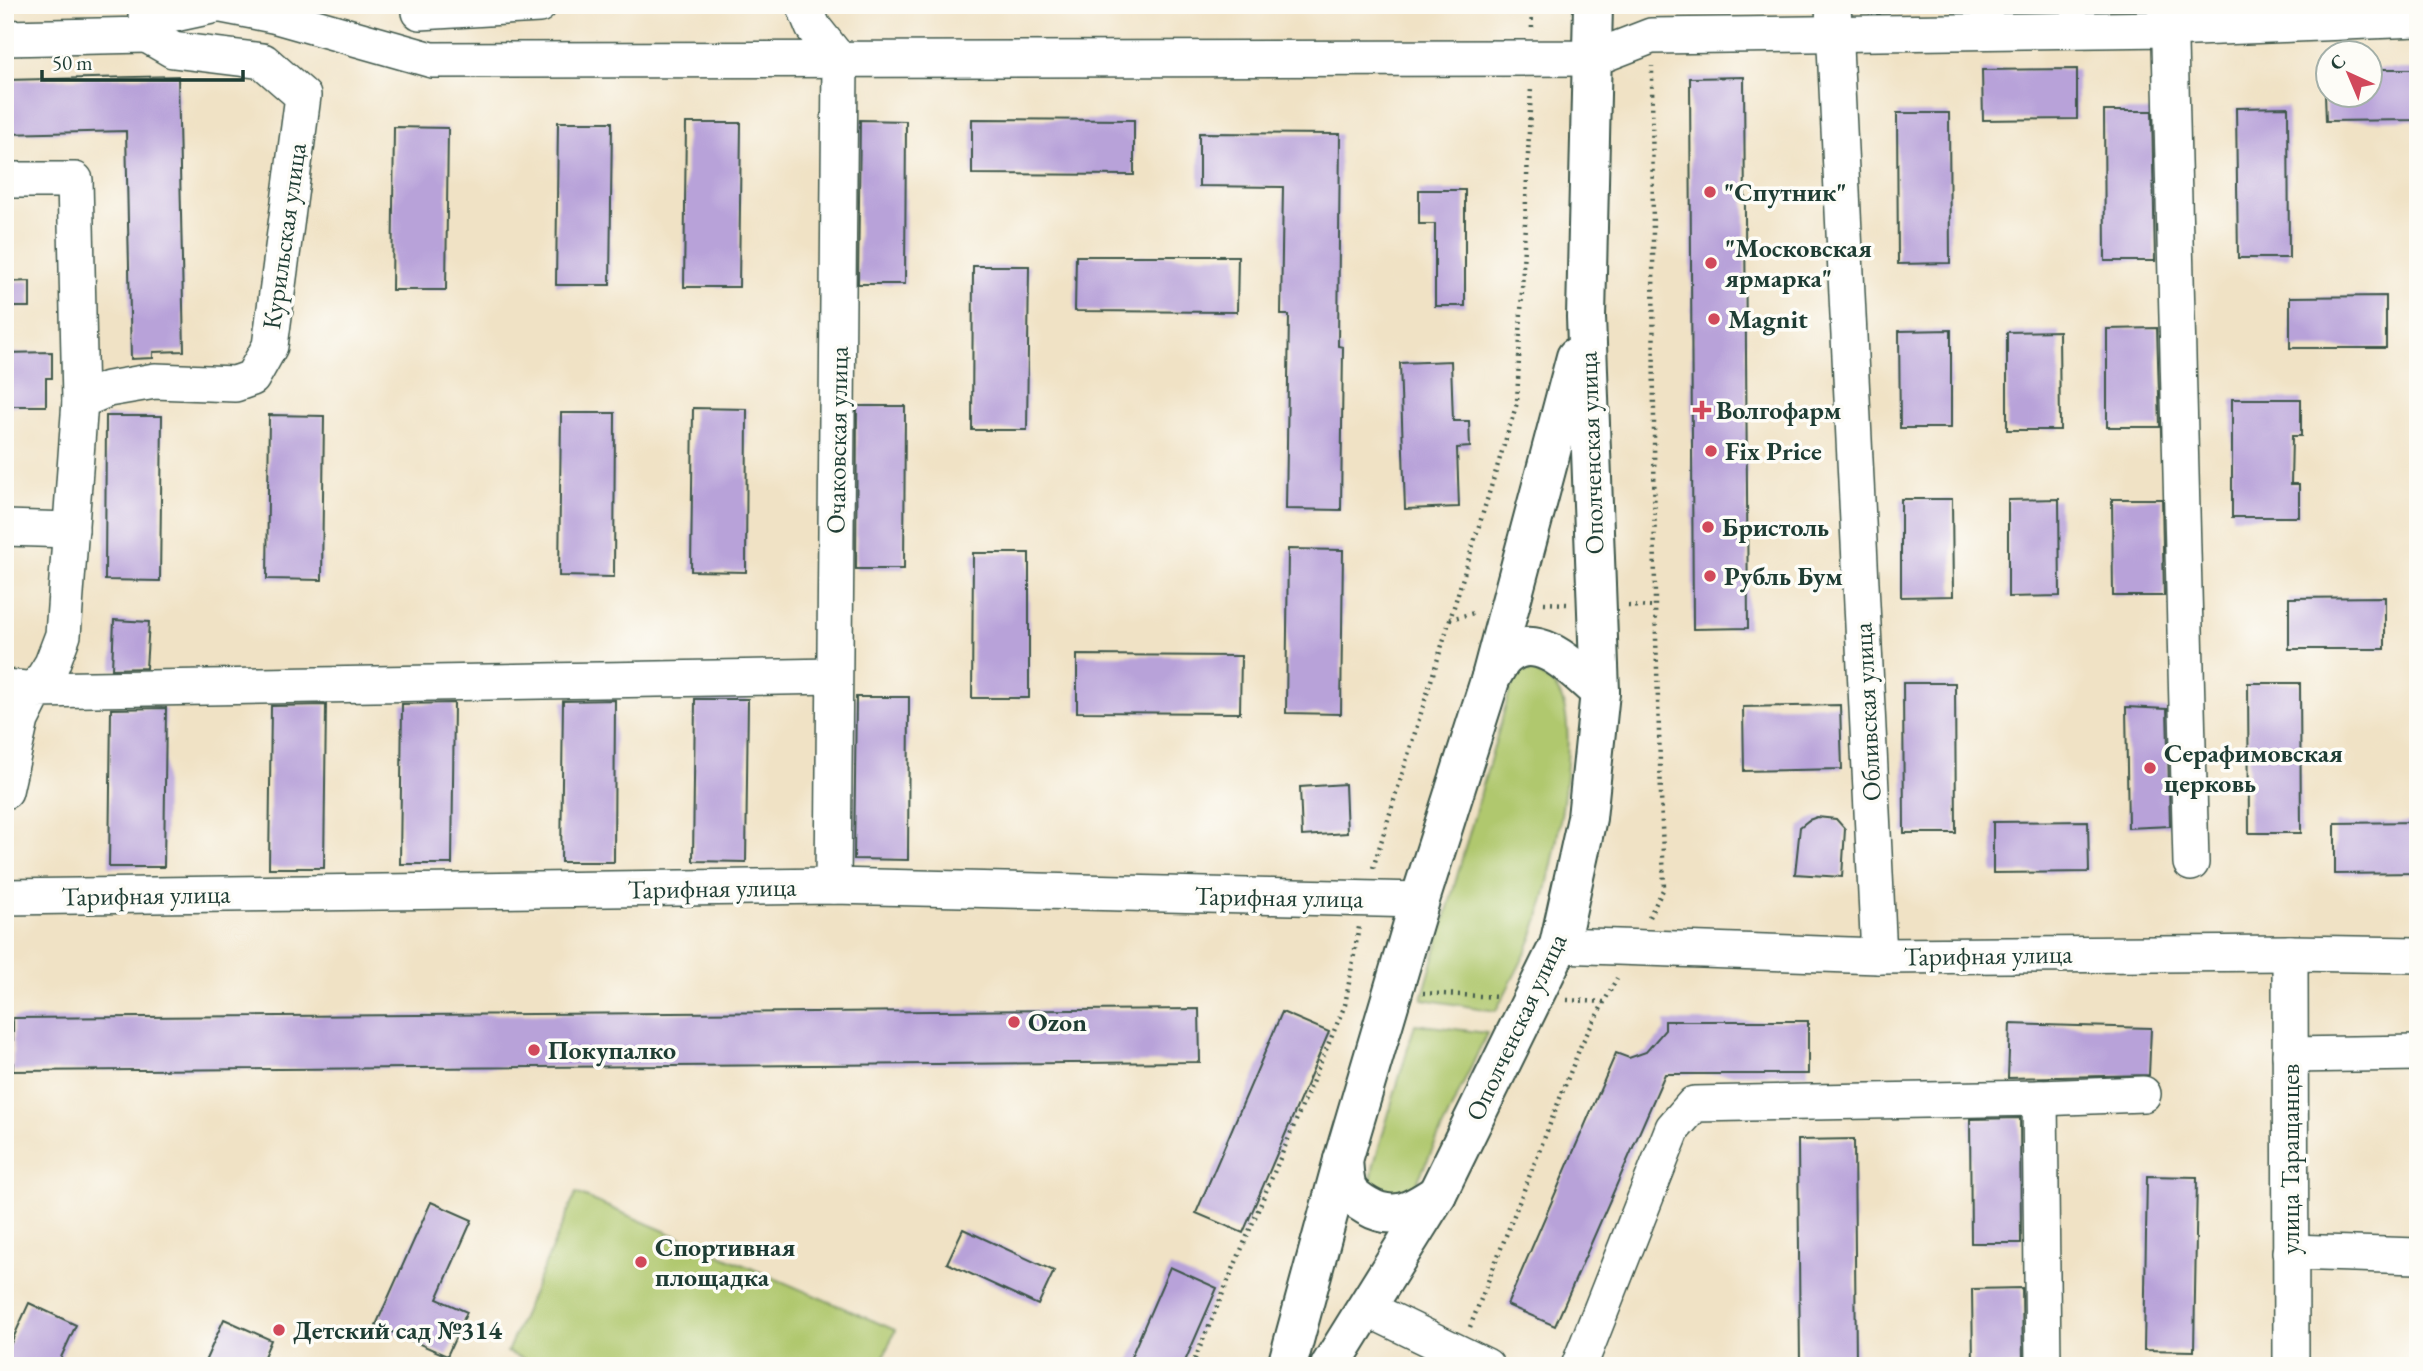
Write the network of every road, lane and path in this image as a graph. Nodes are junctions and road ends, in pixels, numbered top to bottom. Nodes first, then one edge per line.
1 (219, 5) edge
2 (419, 5) edge
3 (539, 5) edge
4 (804, 5) edge
5 (1531, 5) edge
6 (1593, 5) edge
7 (2169, 17) edge
8 (2418, 19) edge
9 (146, 20) edge
10 (1833, 20) edge
11 (1651, 36) junction
12 (5, 38) edge
13 (1532, 58) junction
14 (1594, 58) junction
15 (840, 61) junction
16 (5, 180) edge
17 (1586, 317) junction
18 (80, 401) junction
19 (5, 528) edge
20 (71, 530) junction
21 (1510, 605) junction
22 (1597, 605) junction
23 (1655, 607) junction
24 (1450, 619) junction
25 (834, 676) junction
26 (1491, 677) junction
27 (21, 689) edge
28 (1600, 692) junction
29 (5, 791) edge
30 (2191, 863) dead end
31 (833, 886) junction
32 (5, 897) edge
33 (1364, 899) junction
34 (1420, 900) junction
35 (1559, 945) junction
36 (1632, 948) junction
37 (2290, 953) junction
38 (2418, 955) edge
39 (1879, 957) junction
40 (1348, 989) junction
41 (1393, 991) junction
42 (1533, 998) junction
43 (1604, 1002) junction
44 (2418, 1053) edge
45 (2290, 1055) junction
46 (2143, 1094) dead end
47 (2040, 1098) junction
48 (1343, 1160) junction
49 (1437, 1194) junction
50 (2290, 1252) junction
51 (2418, 1256) edge
52 (1366, 1308) junction
53 (1473, 1359) edge
54 (1192, 1366) edge
55 (1287, 1366) edge
56 (1330, 1366) edge
57 (1579, 1366) edge
58 (2043, 1366) edge
59 (2291, 1366) edge

1 - 9 street
1 - 15 street
2 - 3 street
4 - 15 street
5 - 13 path
6 - 14 highway, Ополченская улица
7 - 8 street
7 - 10 street
7 - 30 street
9 - 12 street
9 - 18 street, Курильская улица
10 - 11 street
10 - 39 street, Обливская улица
11 - 14 street
11 - 23 path
13 - 14 street
13 - 15 street
13 - 24 path
14 - 17 highway, Ополченская улица
15 - 25 street, Очаковская улица
16 - 18 street
17 - 21 highway, Ополченская улица
17 - 22 highway, Ополченская улица
18 - 20 street
19 - 20 street
20 - 27 street
21 - 22 path
21 - 24 path
21 - 26 highway, Ополченская улица
22 - 23 path
22 - 28 highway, Ополченская улица
23 - 36 path
24 - 33 path
25 - 27 street
25 - 31 street, Очаковская улица
26 - 28 highway
26 - 34 highway, Ополченская улица
27 - 29 street
28 - 35 highway, Ополченская улица
31 - 32 street, Тарифная улица
31 - 33 street, Тарифная улица
33 - 34 street, Тарифная улица
33 - 40 path
34 - 41 highway, Ополченская улица
35 - 36 street, Тарифная улица
35 - 42 highway, Ополченская улица
36 - 39 street, Тарифная улица
36 - 43 path
37 - 38 street, Тарифная улица
37 - 39 street, Тарифная улица
37 - 45 street, улица Таращанцев
40 - 41 path
40 - 54 path
41 - 42 path
41 - 48 highway, Ополченская улица
42 - 43 path
42 - 49 highway, Ополченская улица
43 - 53 path
44 - 45 street
45 - 50 street, улица Таращанцев
46 - 47 street
47 - 57 street
47 - 58 street
48 - 49 highway
48 - 55 highway, Ополченская улица
49 - 52 highway, Ополченская улица
50 - 51 street
50 - 59 street, улица Таращанцев
52 - 53 street
52 - 56 highway, Ополченская улица

